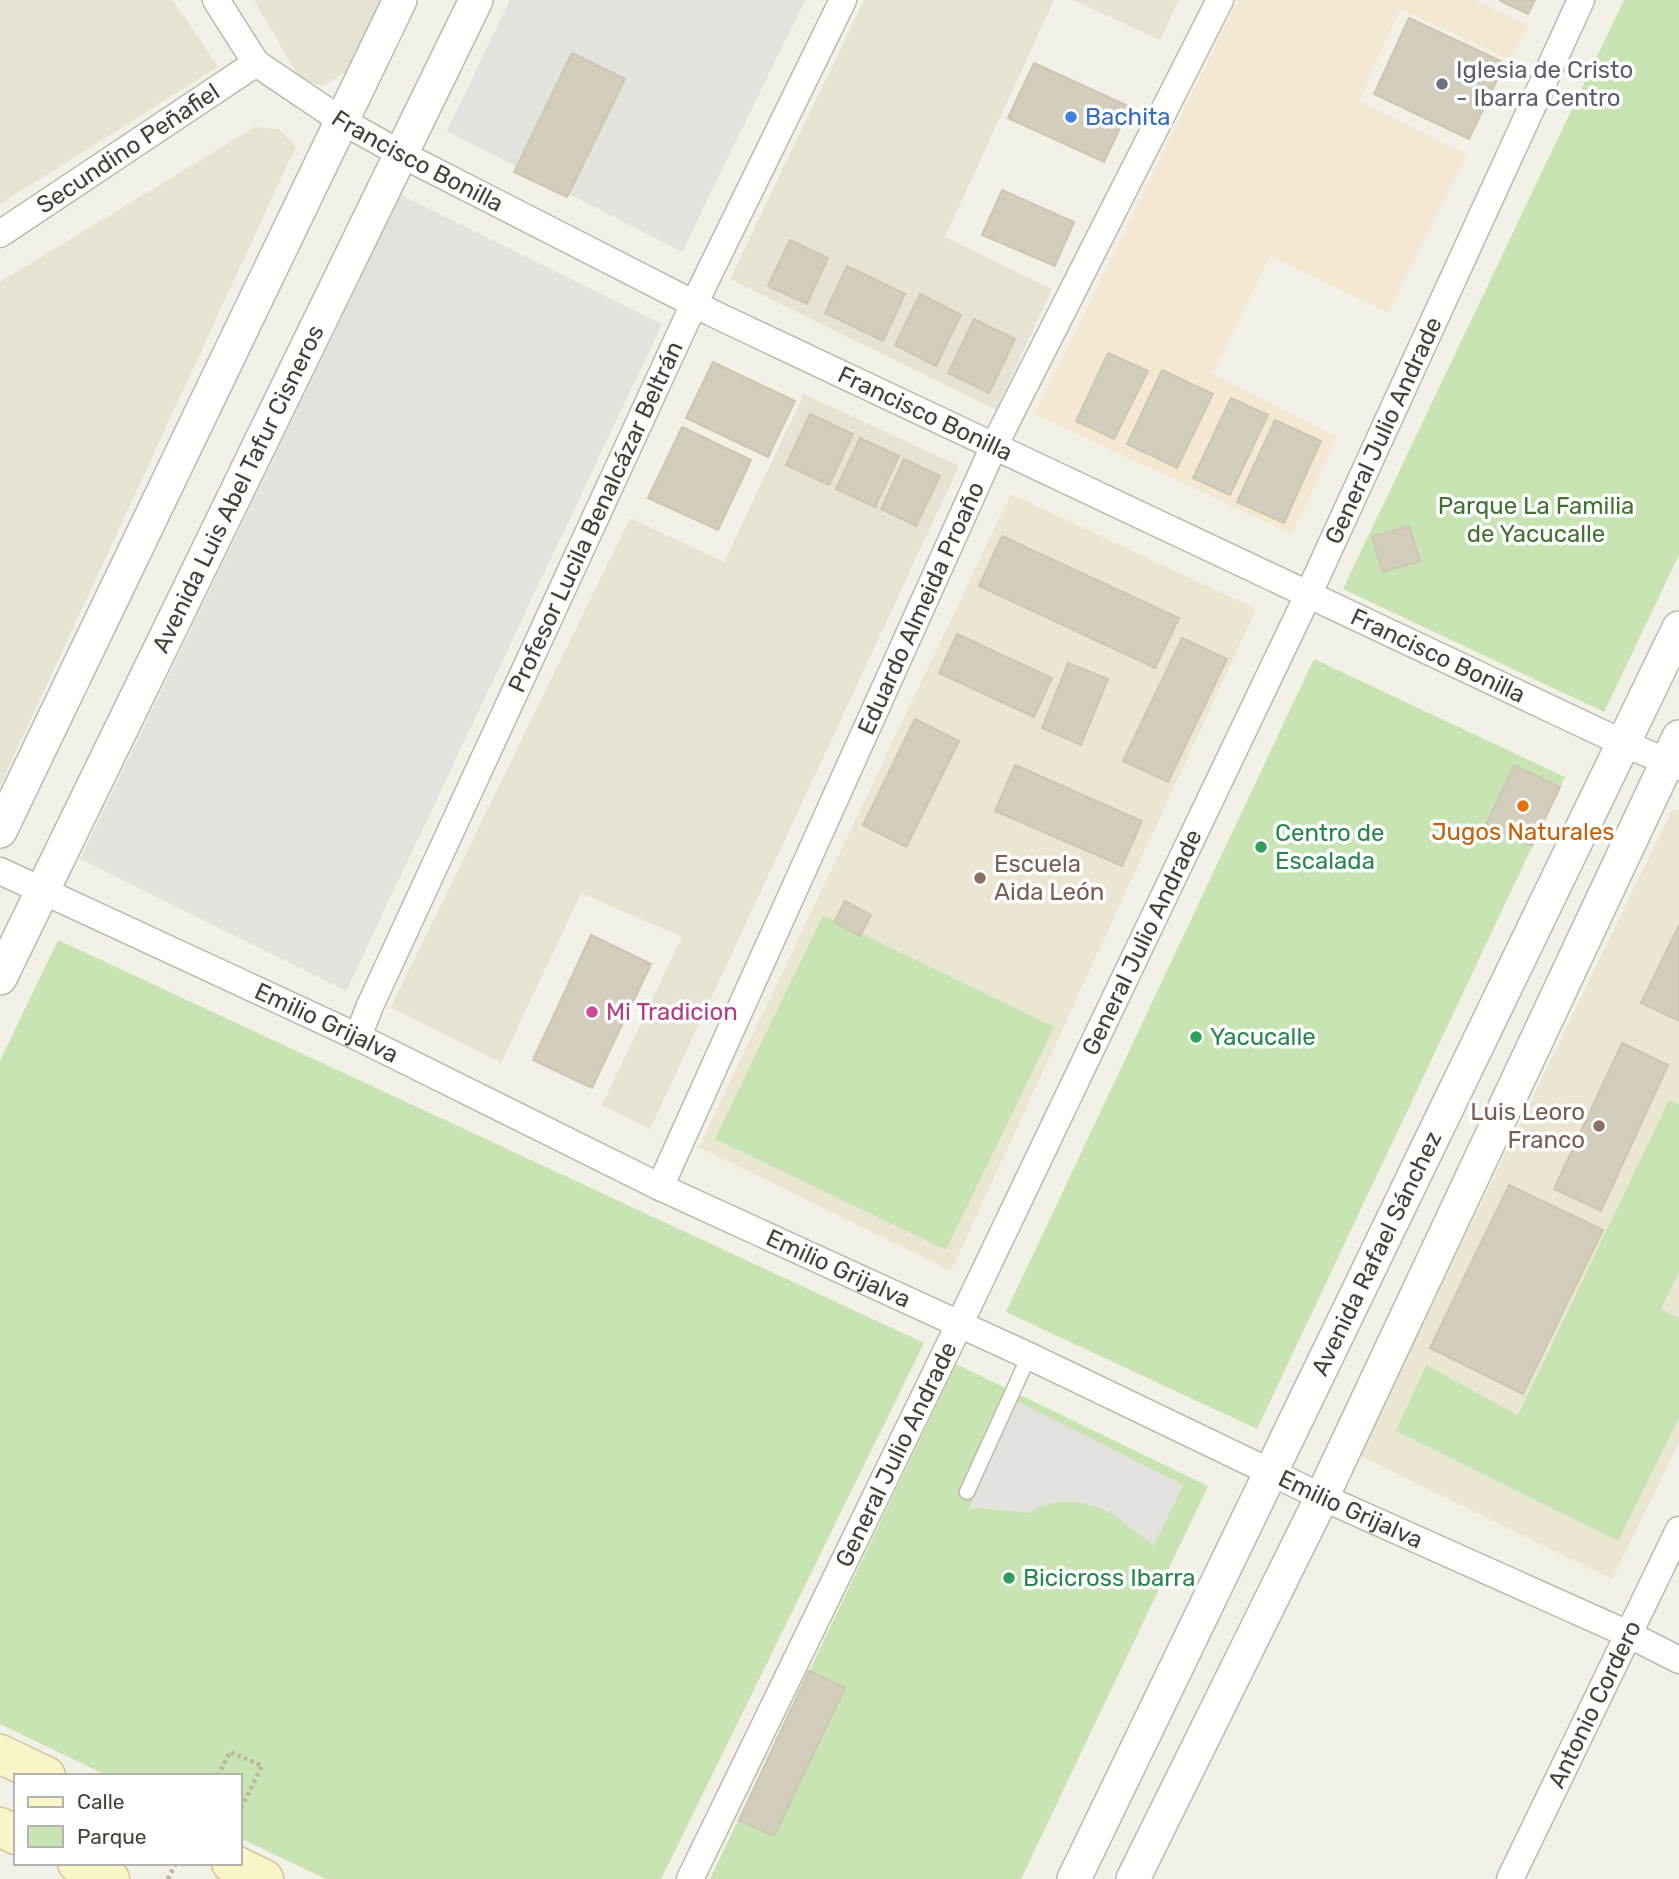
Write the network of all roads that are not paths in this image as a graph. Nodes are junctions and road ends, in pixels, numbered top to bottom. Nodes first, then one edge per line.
1 (216, 0) edge
2 (400, 0) edge
3 (476, 0) edge
4 (844, 0) edge
5 (1220, 0) edge
6 (1581, 0) edge
7 (256, 62) junction
8 (342, 121) junction
9 (402, 155) junction
10 (0, 234) edge
11 (694, 304) junction
12 (994, 446) junction
13 (1309, 593) junction
14 (1679, 628) edge
15 (1623, 743) junction
16 (1675, 755) edge
17 (0, 831) edge
18 (0, 872) edge
19 (41, 890) junction
20 (0, 978) edge
21 (358, 1037) junction
22 (660, 1187) junction
23 (959, 1325) junction
24 (1029, 1356) junction
25 (1271, 1472) junction
26 (967, 1492) dead end
27 (1322, 1497) junction
28 (1679, 1530) edge
29 (1628, 1634) junction
30 (1679, 1660) edge
31 (0, 1754) edge
32 (42, 1774) edge
33 (81, 1865) edge
34 (235, 1865) edge
35 (110, 1879) edge
36 (264, 1879) edge
37 (690, 1879) edge
38 (1074, 1879) edge
39 (1133, 1879) edge
40 (1510, 1879) edge

1 - 7 street, Francisco Bonilla
2 - 8 street
3 - 9 street, Avenida Luis Abel Tafur Cisneros
4 - 11 street, Profesor Lucila Benalcázar Beltrán
5 - 12 street, Eduardo Almeida Proaño
6 - 13 street, General Julio Andrade
7 - 8 street, Francisco Bonilla
7 - 10 street, Secundino Peñafiel
8 - 9 street, Francisco Bonilla
8 - 17 street
9 - 11 street, Francisco Bonilla
9 - 19 street, Avenida Luis Abel Tafur Cisneros
11 - 12 street, Francisco Bonilla
11 - 21 street, Profesor Lucila Benalcázar Beltrán
12 - 13 street, Francisco Bonilla
12 - 22 street, Eduardo Almeida Proaño
13 - 15 street, Francisco Bonilla
13 - 23 street, General Julio Andrade
14 - 15 street, Avenida Rafael Sánchez
15 - 16 street, Francisco Bonilla
15 - 25 street, Avenida Rafael Sánchez
16 - 27 street
18 - 19 street, Emilio Grijalva
19 - 20 street, Avenida Luis Abel Tafur Cisneros
19 - 21 street, Emilio Grijalva
21 - 22 street, Emilio Grijalva
22 - 23 street, Emilio Grijalva
23 - 24 street, Emilio Grijalva
23 - 37 street, General Julio Andrade
24 - 25 street, Emilio Grijalva
24 - 26 lane
25 - 27 street, Emilio Grijalva
25 - 38 street, Avenida Rafael Sánchez
27 - 29 street, Emilio Grijalva
27 - 39 street
28 - 29 street, Antonio Cordero
29 - 30 street, Emilio Grijalva
29 - 40 street, Antonio Cordero
31 - 32 main road
33 - 35 main road
34 - 36 main road

